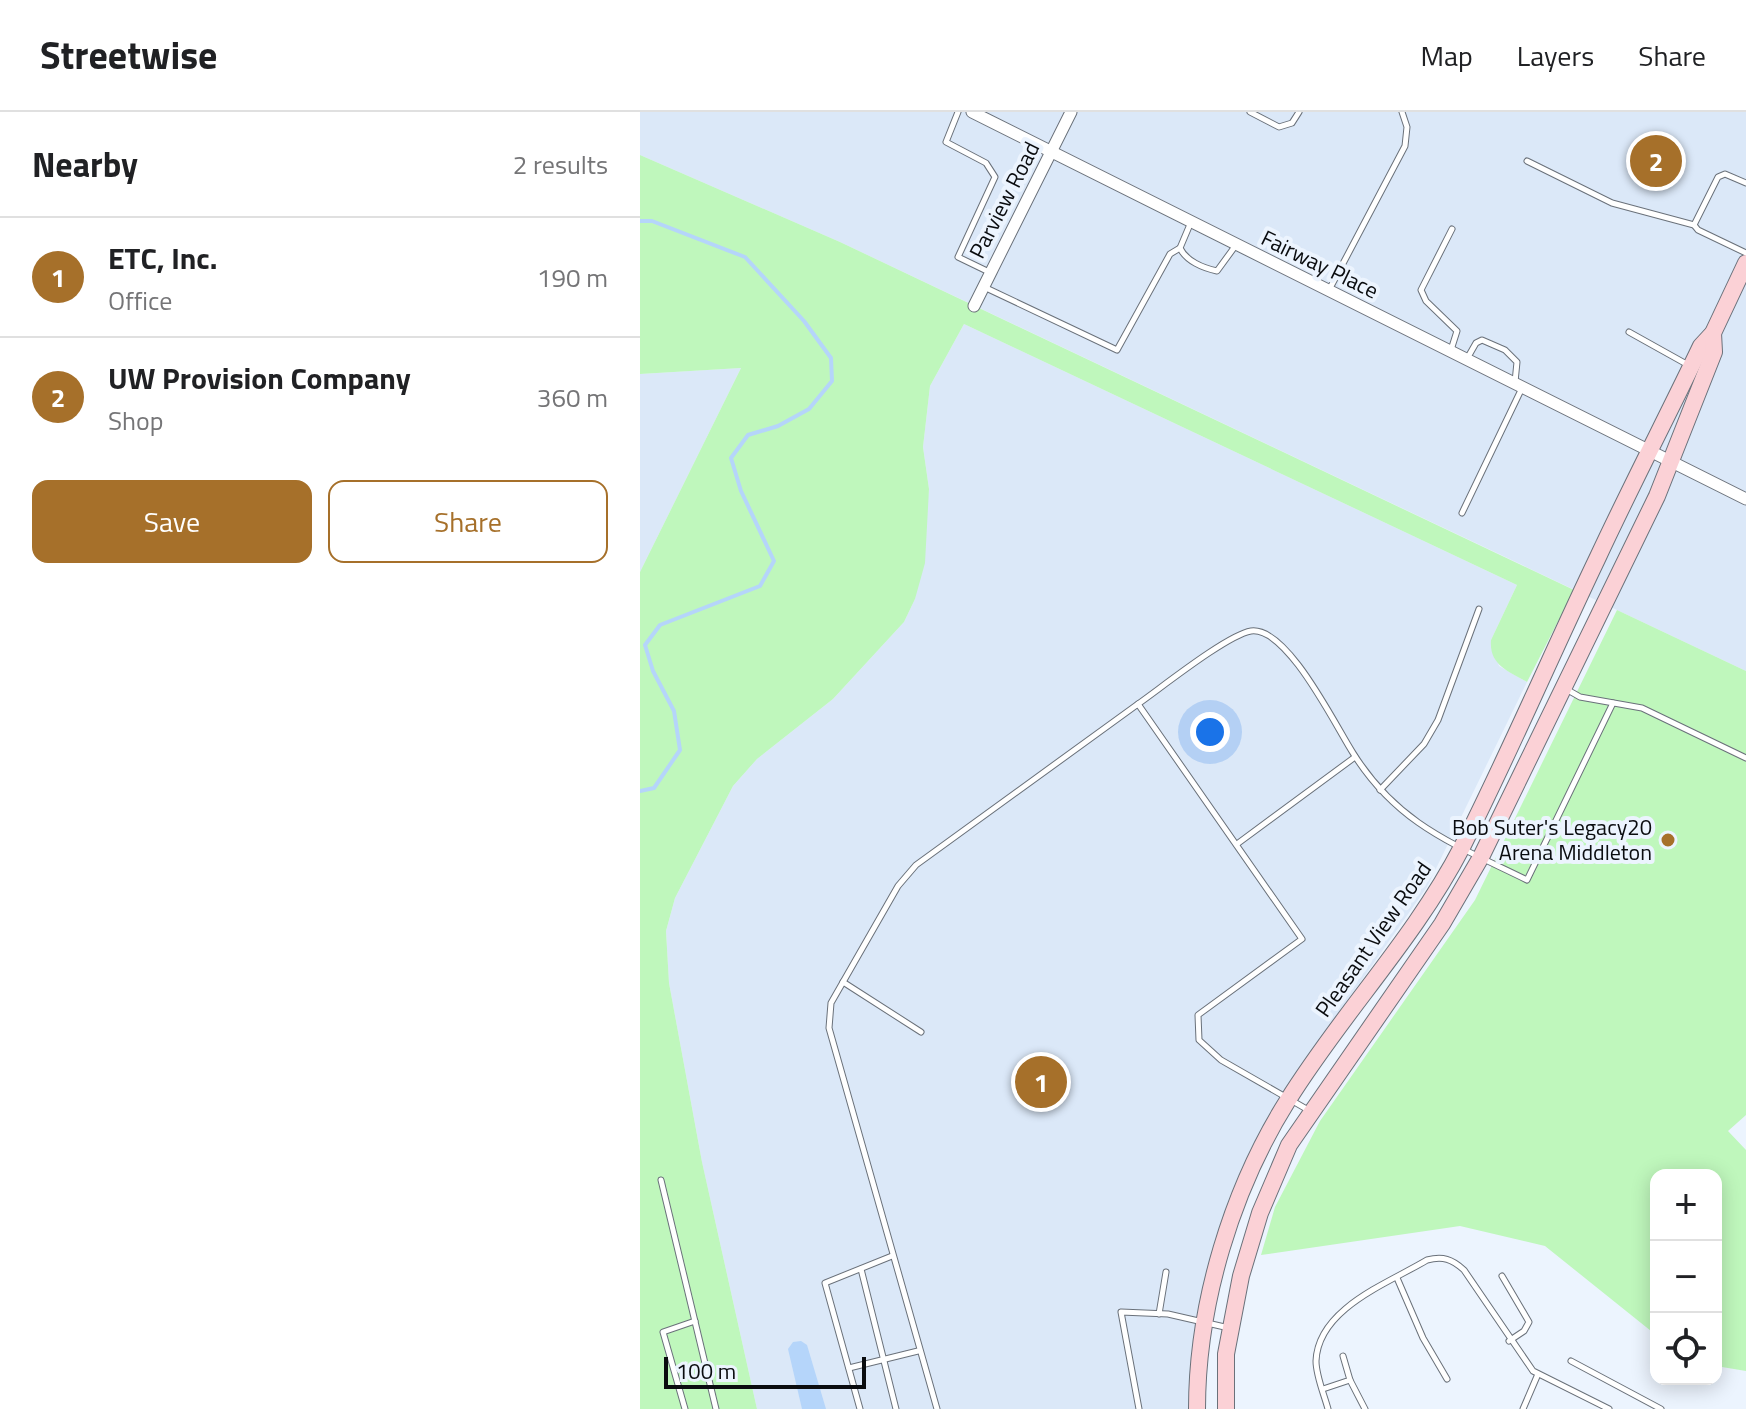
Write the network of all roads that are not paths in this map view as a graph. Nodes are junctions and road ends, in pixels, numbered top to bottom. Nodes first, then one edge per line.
1 (958, 112) edge
2 (1071, 112) edge
3 (1250, 112) edge
4 (1299, 112) edge
5 (1402, 112) edge
6 (978, 113) edge
7 (1051, 152) junction
8 (1527, 161) dead end
9 (1746, 183) edge
10 (1191, 222) junction
11 (1694, 225) junction
12 (1452, 229) dead end
13 (1236, 244) junction
14 (1180, 248) junction
15 (1746, 253) edge
16 (1746, 263) edge
17 (990, 273) junction
18 (983, 287) junction
19 (1329, 290) junction
20 (974, 306) dead end
21 (1629, 332) dead end
22 (1713, 333) junction
23 (1451, 351) junction
24 (1467, 359) junction
25 (1691, 367) junction
26 (1519, 385) junction
27 (1651, 450) junction
28 (1673, 461) junction
29 (1746, 499) edge
30 (1462, 513) dead end
31 (1479, 609) dead end
32 (1563, 688) junction
33 (1613, 703) junction
34 (1138, 704) junction
35 (1355, 757) junction
36 (1746, 758) edge
37 (1380, 790) junction
38 (1237, 844) junction
39 (1461, 848) junction
40 (1481, 857) junction
41 (843, 982) junction
42 (921, 1032) dead end
43 (1288, 1100) junction
44 (1312, 1112) junction
45 (661, 1180) dead end
46 (892, 1256) junction
47 (861, 1269) junction
48 (1166, 1272) dead end
49 (1502, 1276) dead end
50 (1397, 1278) junction
51 (1159, 1314) junction
52 (695, 1321) junction
53 (1206, 1322) junction
54 (1230, 1328) junction
55 (1509, 1341) junction
56 (918, 1351) junction
57 (1343, 1356) dead end
58 (883, 1359) junction
59 (1571, 1361) dead end
60 (848, 1368) junction
61 (1538, 1374) junction
62 (1447, 1379) dead end
63 (1350, 1380) junction
64 (1323, 1389) junction
65 (685, 1409) edge
66 (716, 1409) edge
67 (860, 1409) edge
68 (896, 1409) edge
69 (937, 1409) edge
70 (1139, 1409) edge
71 (1197, 1409) edge
72 (1226, 1409) edge
73 (1328, 1409) edge
74 (1365, 1409) edge
75 (1523, 1409) edge
76 (1609, 1409) edge
77 (1661, 1409) edge

1 - 17 lane
2 - 7 street, Parview Road
3 - 4 lane
5 - 19 lane
6 - 7 street, Fairway Place
7 - 10 street, Fairway Place
7 - 17 street, Parview Road
8 - 11 lane
9 - 11 lane
10 - 13 street, Fairway Place
10 - 14 lane
11 - 15 lane
12 - 23 lane
13 - 14 lane
13 - 19 street, Fairway Place
14 - 18 lane
16 - 22 street, Pleasant View Road
17 - 18 street, Parview Road
18 - 20 street, Parview Road
19 - 23 street, Fairway Place
21 - 25 lane
22 - 25 street, Pleasant View Road
22 - 28 street, Pleasant View Road
23 - 24 street, Fairway Place
24 - 26 street, Fairway Place
24 - 26 lane
25 - 27 street, Pleasant View Road
26 - 27 street, Fairway Place
26 - 30 lane
27 - 28 street, Fairway Place
27 - 39 street, Pleasant View Road
28 - 29 street, Fairway Place
28 - 32 street, Pleasant View Road
31 - 37 lane
32 - 33 lane
32 - 40 street, Pleasant View Road
33 - 36 lane
33 - 40 lane
34 - 35 lane
34 - 38 lane
34 - 41 lane
35 - 37 lane
35 - 38 lane
37 - 39 lane
38 - 43 lane
39 - 40 lane
39 - 43 street, Pleasant View Road
40 - 44 street, Pleasant View Road
41 - 42 lane
41 - 46 lane
43 - 44 lane
43 - 53 street, Pleasant View Road
44 - 54 street, Pleasant View Road
45 - 52 lane
46 - 47 lane
46 - 56 lane
47 - 58 lane
47 - 60 lane
48 - 51 lane
49 - 55 lane
50 - 55 lane
50 - 62 lane
50 - 64 lane
51 - 53 lane
51 - 70 lane
52 - 65 lane
52 - 66 lane
53 - 54 lane
53 - 71 street, Pleasant View Road
54 - 72 street, Pleasant View Road
55 - 61 lane
56 - 58 lane
56 - 69 lane
57 - 63 lane
58 - 60 lane
58 - 68 lane
59 - 77 lane
60 - 67 lane
61 - 75 lane
61 - 76 lane
63 - 64 lane
63 - 74 lane
64 - 73 lane

